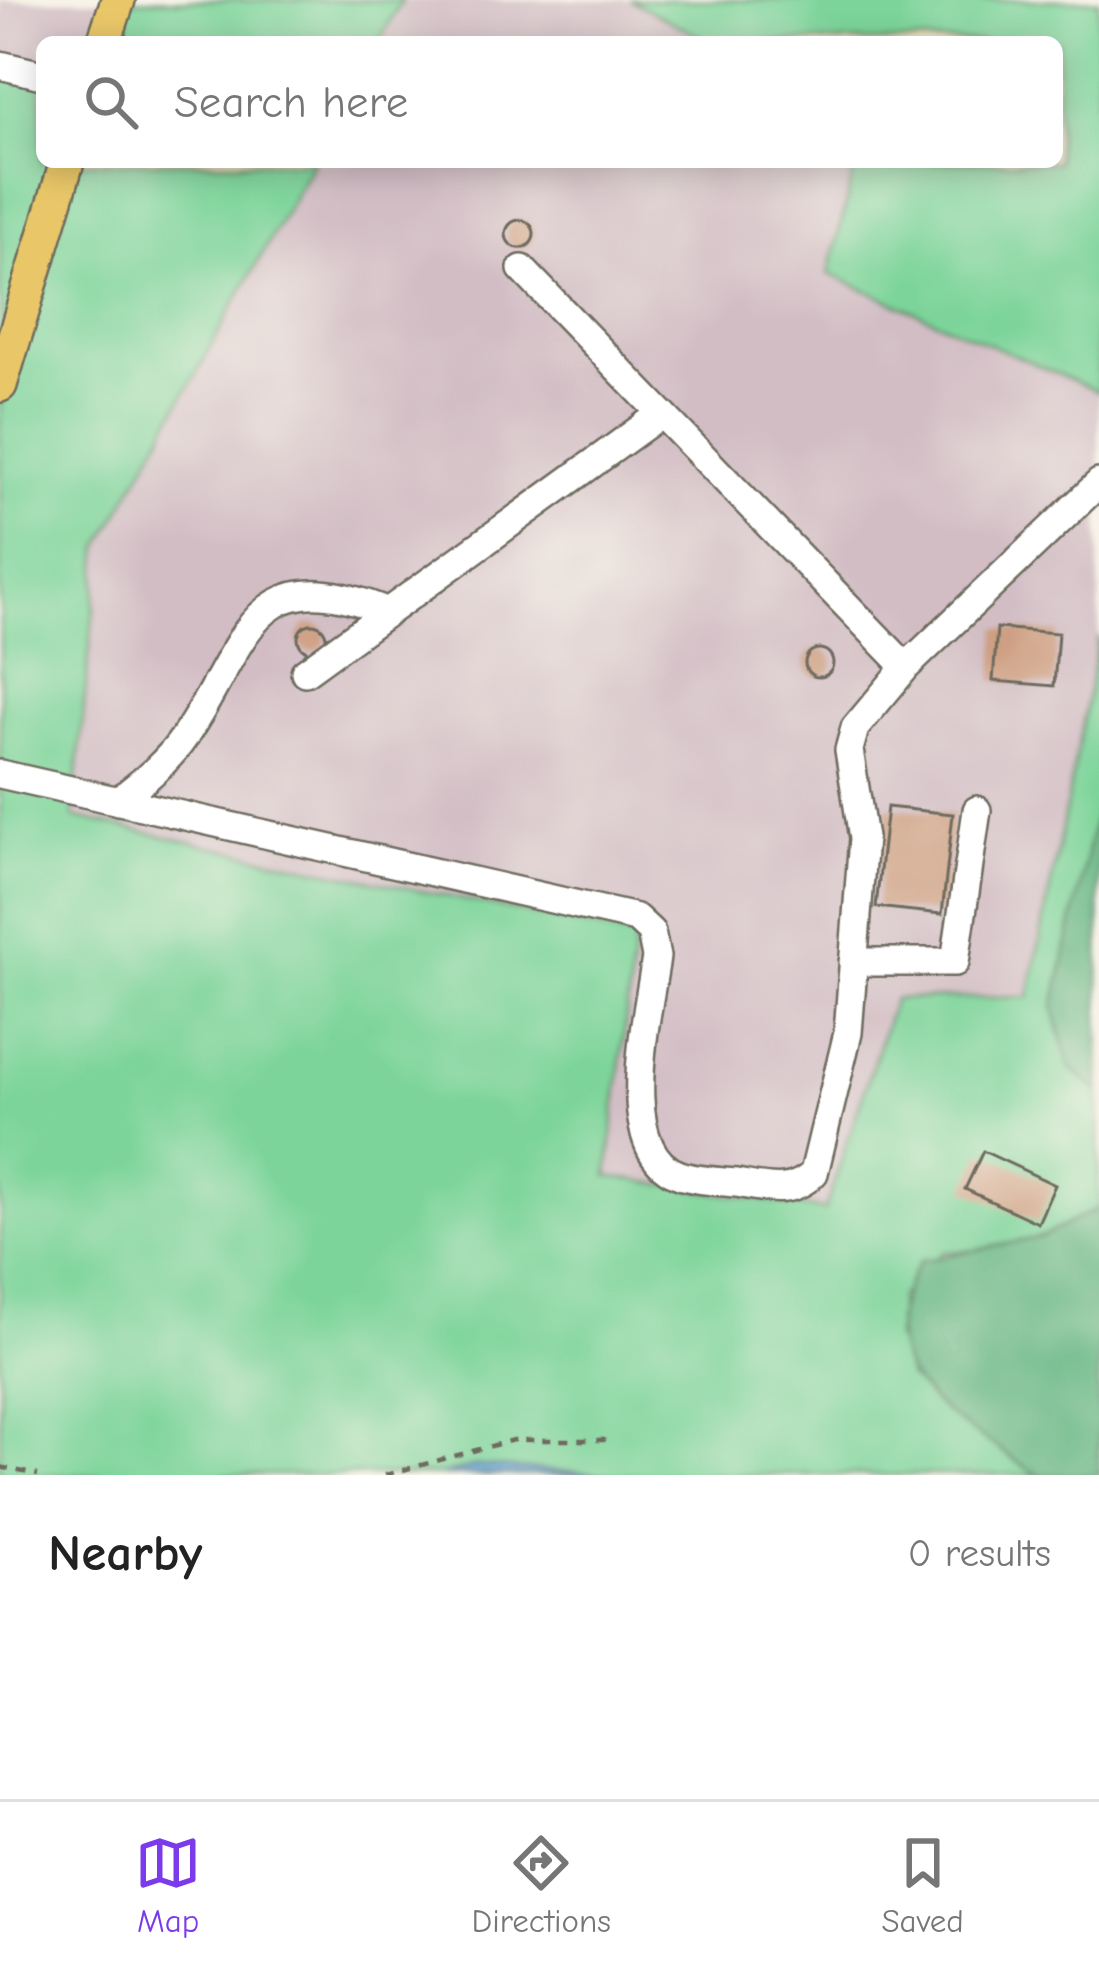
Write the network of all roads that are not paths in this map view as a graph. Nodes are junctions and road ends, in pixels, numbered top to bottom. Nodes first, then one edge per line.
1 (118, 0) edge
2 (106, 36) edge
3 (0, 65) edge
4 (36, 74) edge
5 (65, 168) edge
6 (522, 269) dead end
7 (0, 385) edge
8 (662, 414) junction
9 (1099, 483) edge
10 (388, 612) junction
11 (906, 667) junction
12 (304, 672) dead end
13 (0, 774) edge
14 (118, 801) junction
15 (977, 810) dead end
16 (854, 962) junction

1 - 2 main road
3 - 4 street
5 - 7 main road
6 - 8 street
8 - 10 street
8 - 11 street
9 - 11 street
10 - 12 street
10 - 14 street
11 - 16 street
13 - 14 street
14 - 16 street
15 - 16 street

